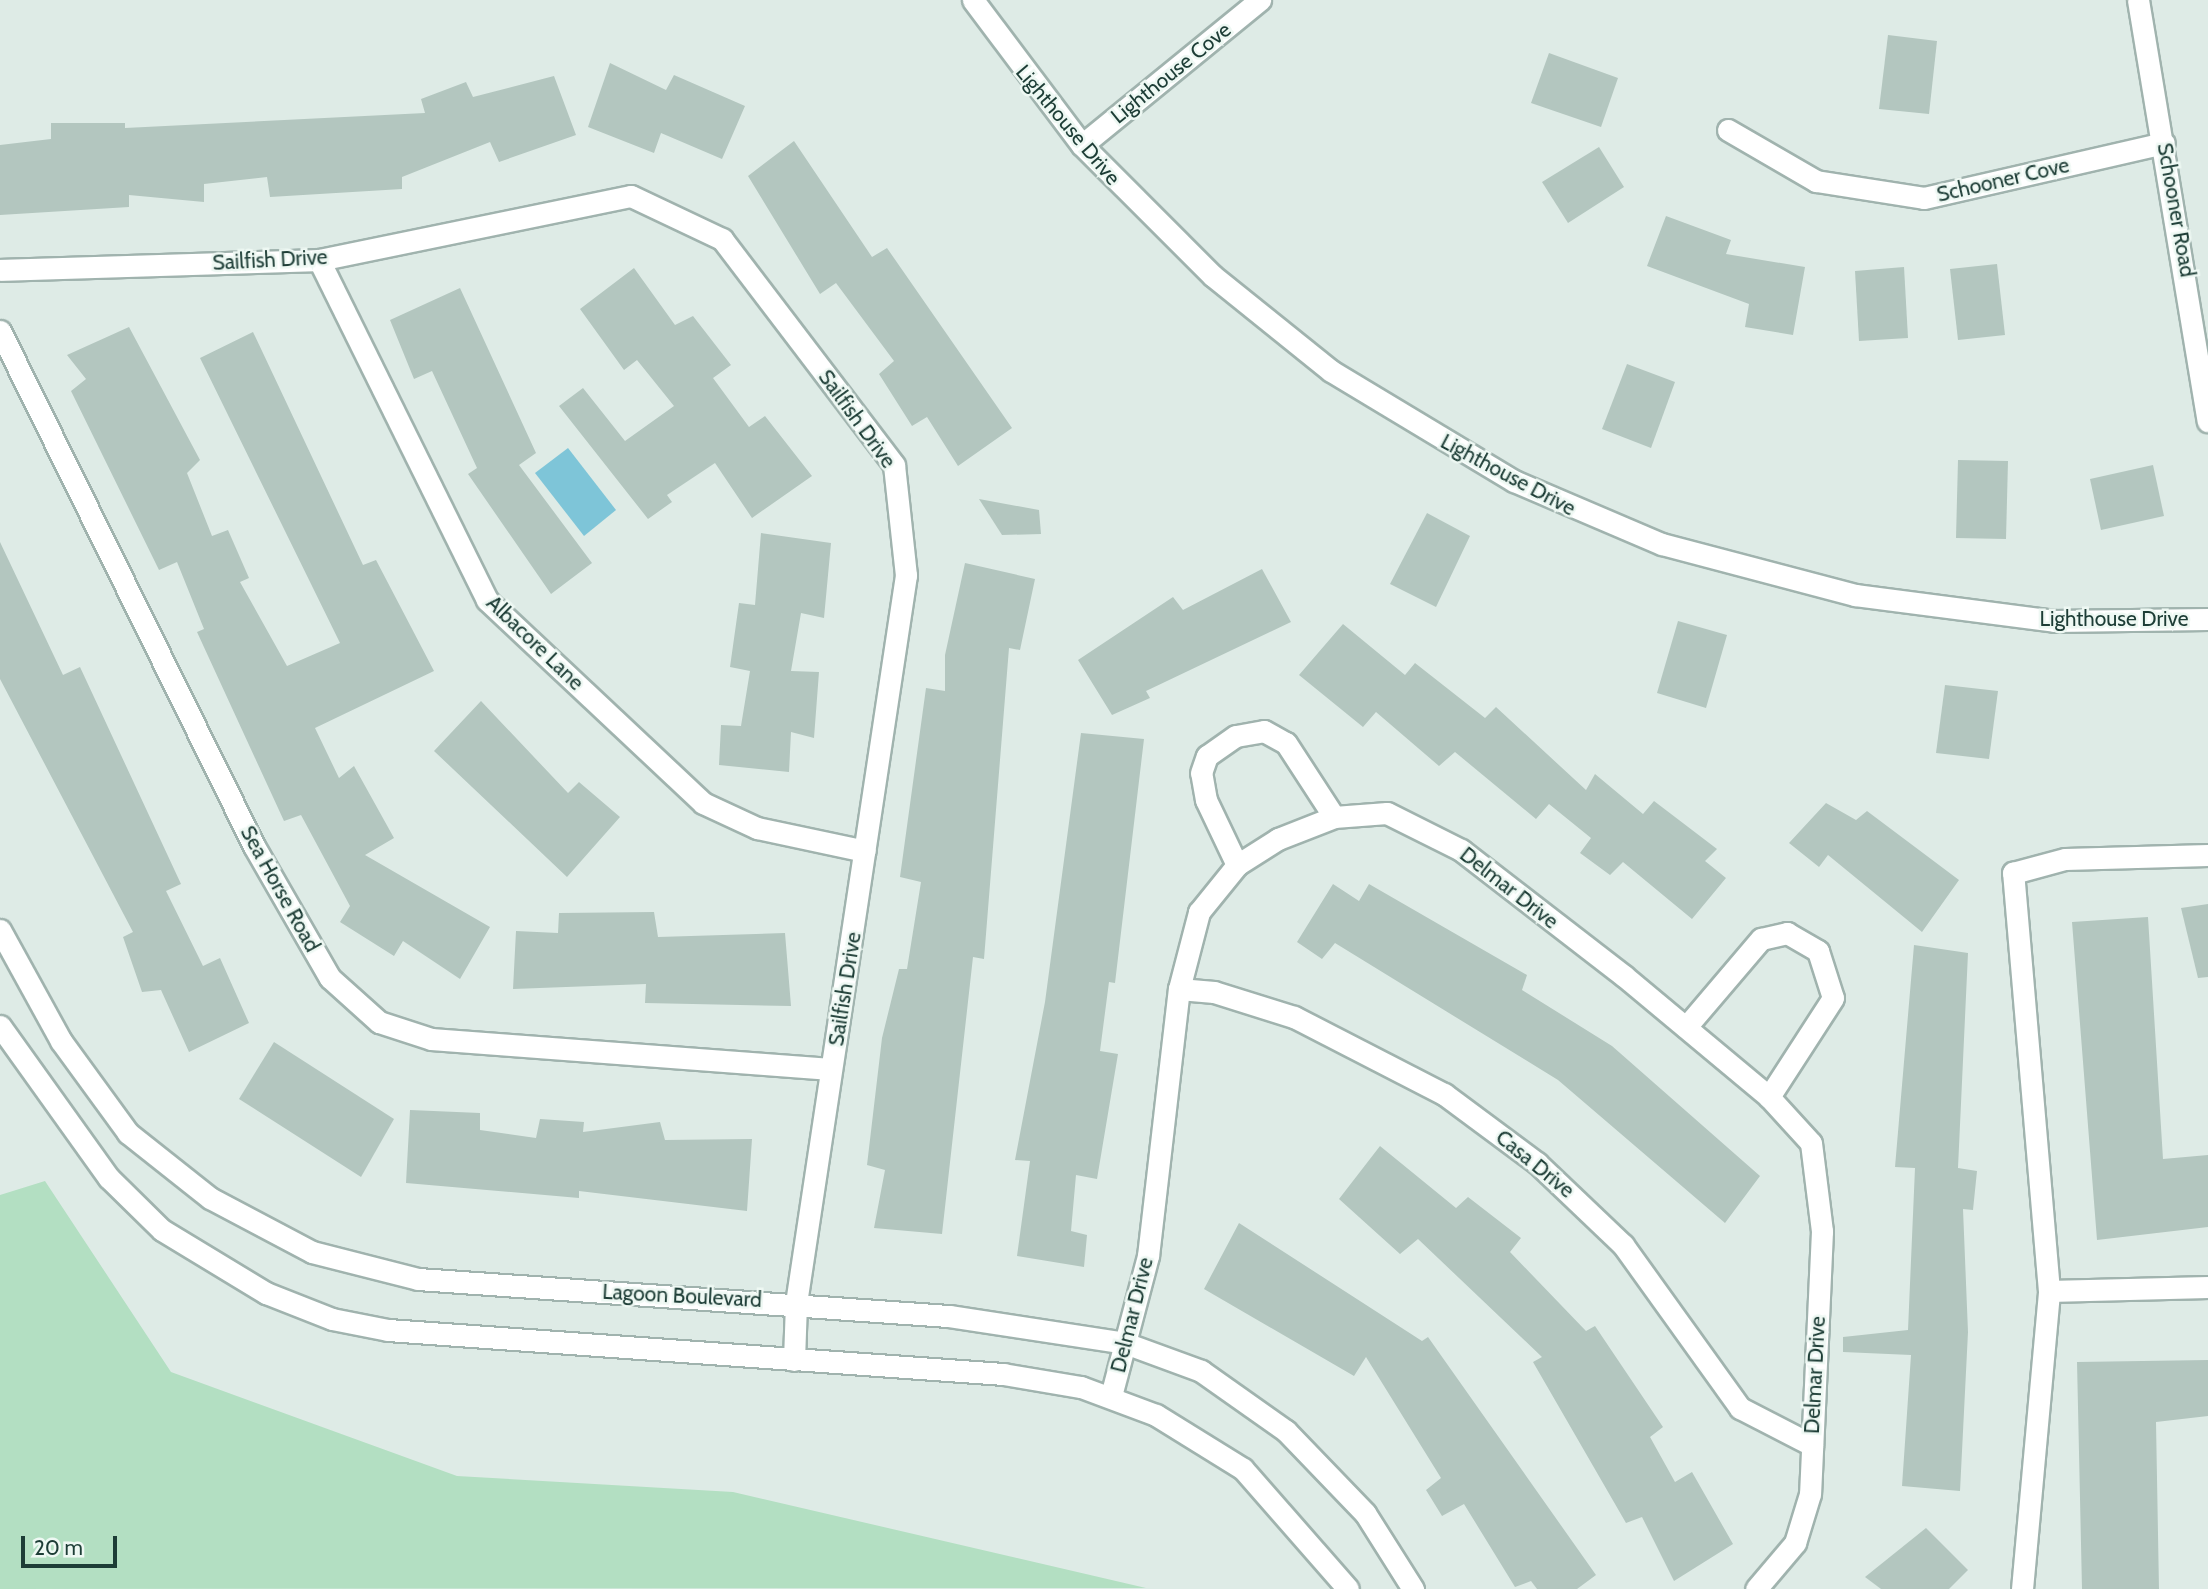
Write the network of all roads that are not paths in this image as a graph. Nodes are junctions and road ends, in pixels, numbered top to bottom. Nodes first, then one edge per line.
1 (973, 0) edge
2 (1260, 0) edge
3 (2138, 0) edge
4 (1728, 130) dead end
5 (2164, 143) junction
6 (1082, 145) junction
7 (319, 260) junction
8 (0, 270) edge
9 (0, 331) edge
10 (2208, 421) edge
11 (2208, 619) edge
12 (1334, 817) junction
13 (865, 851) junction
14 (2208, 855) edge
15 (1237, 865) junction
16 (0, 930) edge
17 (1179, 989) junction
18 (0, 1026) edge
19 (1686, 1027) junction
20 (831, 1069) junction
21 (1769, 1097) junction
22 (2208, 1287) edge
23 (2049, 1291) junction
24 (796, 1303) junction
25 (1125, 1343) junction
26 (794, 1360) junction
27 (1111, 1396) junction
28 (1812, 1445) junction
29 (1348, 1589) edge
30 (1413, 1589) edge
31 (1756, 1589) edge
32 (2022, 1589) edge

1 - 6 street, Lighthouse Drive
2 - 6 street, Lighthouse Cove
3 - 5 street, Schooner Road
4 - 5 street, Schooner Cove
5 - 10 street, Schooner Road
6 - 11 street, Lighthouse Drive
7 - 8 street, Sailfish Drive
7 - 13 street, Albacore Lane
7 - 13 street, Sailfish Drive
9 - 20 street, Sea Horse Road
12 - 15 street, Delmar Drive
12 - 15 street
12 - 19 street, Delmar Drive
13 - 20 street, Sailfish Drive
14 - 23 street
15 - 17 street, Delmar Drive
16 - 24 street, Lagoon Boulevard
17 - 25 street, Delmar Drive
17 - 28 street, Casa Drive
18 - 26 street
19 - 21 street, Delmar Drive
19 - 21 street
20 - 24 street, Sailfish Drive
21 - 28 street, Delmar Drive
22 - 23 street
23 - 32 street
24 - 25 street, Lagoon Boulevard
24 - 26 street, Sailfish Drive
25 - 27 street, Delmar Drive
25 - 30 street, Lagoon Boulevard
26 - 27 street
27 - 29 street
28 - 31 street, Delmar Drive

